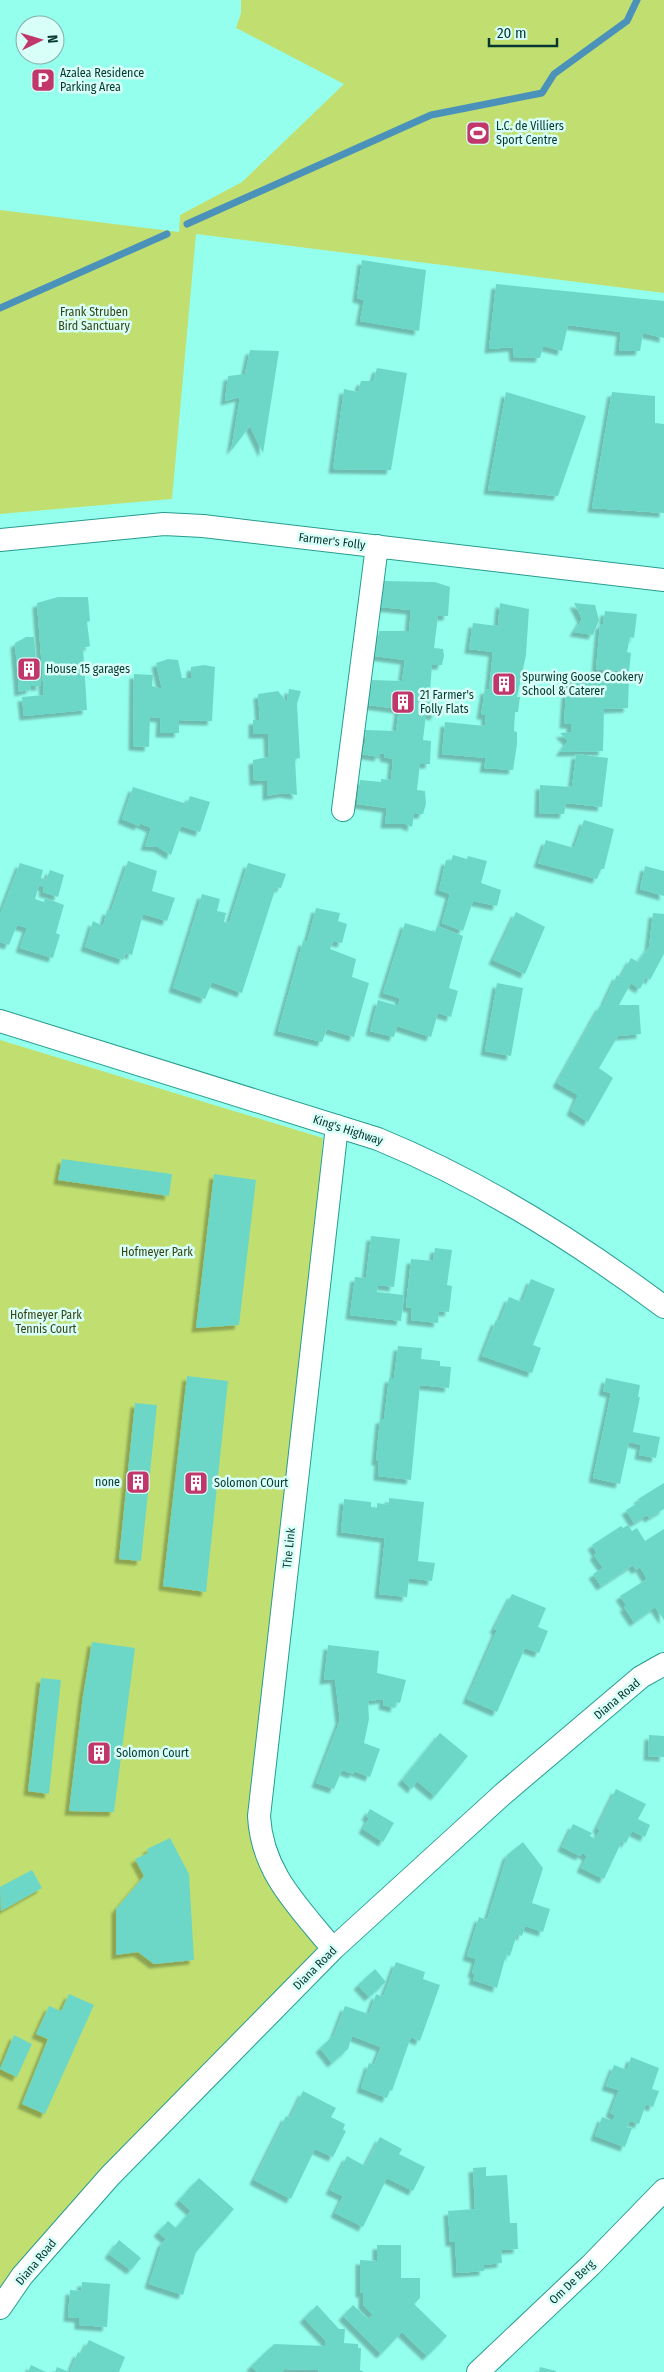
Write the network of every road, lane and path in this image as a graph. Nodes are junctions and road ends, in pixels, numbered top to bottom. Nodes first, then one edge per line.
1 (0, 540) edge
2 (377, 546) junction
3 (664, 580) edge
4 (343, 810) dead end
5 (0, 1021) edge
6 (336, 1126) junction
7 (664, 1307) edge
8 (664, 1664) edge
9 (332, 1949) junction
10 (664, 2190) edge
11 (3, 2299) edge
12 (478, 2372) edge

1 - 2 street, Farmer's Folly
2 - 3 street, Farmer's Folly
2 - 4 street
5 - 6 street, King's Highway
6 - 7 street, King's Highway
6 - 9 street, The Link
8 - 9 street, Diana Road
9 - 11 street, Diana Road
10 - 12 street, Om De Berg

